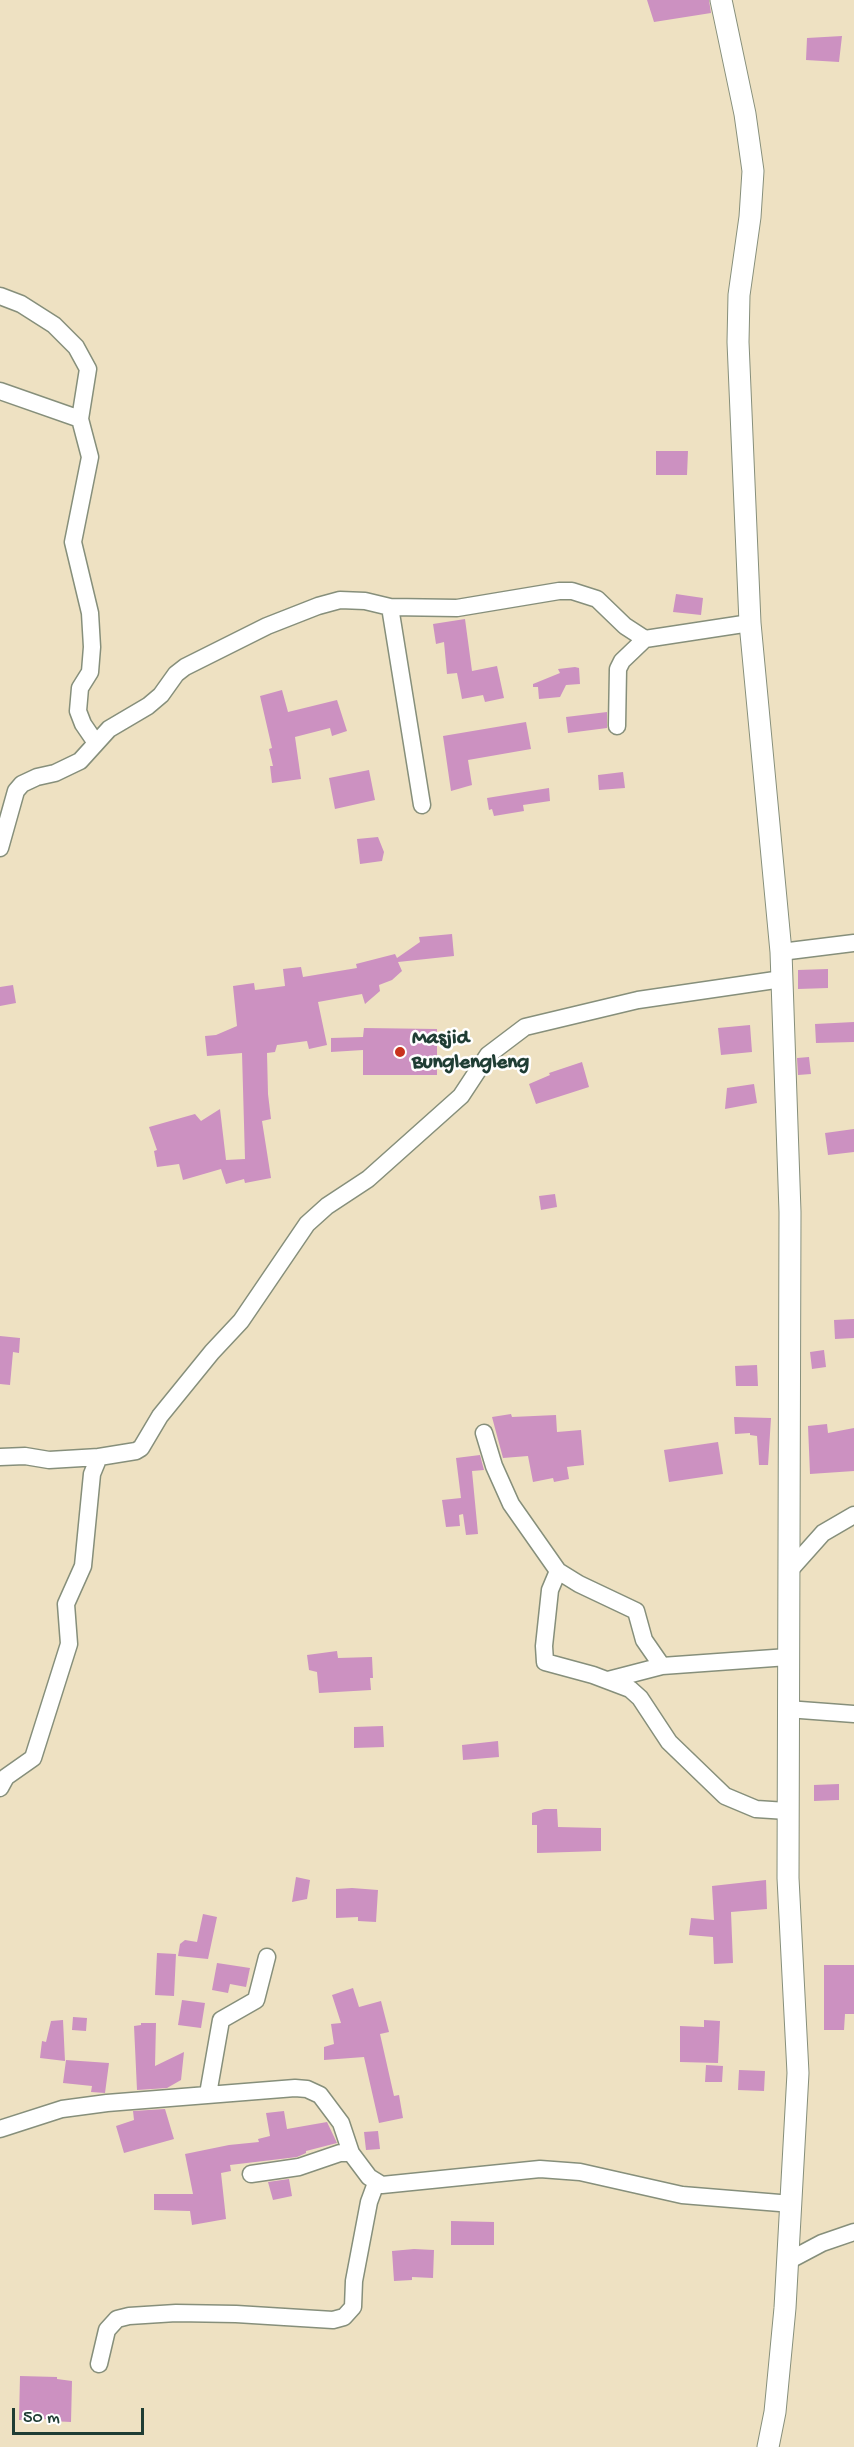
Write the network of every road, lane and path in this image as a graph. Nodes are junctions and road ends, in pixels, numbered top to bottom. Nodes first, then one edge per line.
1 (721, 0) edge
2 (0, 296) edge
3 (0, 391) edge
4 (80, 419) junction
5 (390, 607) junction
6 (750, 623) junction
7 (645, 639) junction
8 (617, 726) dead end
9 (96, 743) junction
10 (422, 806) dead end
11 (0, 848) edge
12 (854, 943) edge
13 (781, 952) junction
14 (782, 979) junction
15 (484, 1433) dead end
16 (0, 1457) edge
17 (99, 1457) junction
18 (854, 1515) edge
19 (790, 1570) junction
20 (558, 1571) junction
21 (788, 1657) junction
22 (662, 1666) junction
23 (608, 1681) junction
24 (787, 1709) junction
25 (854, 1714) edge
26 (0, 1788) edge
27 (787, 1811) junction
28 (267, 1957) dead end
29 (208, 2094) junction
30 (0, 2129) edge
31 (351, 2152) junction
32 (251, 2174) dead end
33 (376, 2183) junction
34 (792, 2204) junction
35 (854, 2232) edge
36 (788, 2261) junction
37 (99, 2364) dead end
38 (768, 2447) edge

1 - 6 street
2 - 4 street
3 - 4 street
4 - 9 street
5 - 7 street
5 - 9 street
5 - 10 street
6 - 7 street
6 - 13 street
7 - 8 street
9 - 11 street
12 - 13 street
13 - 14 street
14 - 17 street
14 - 19 street
15 - 20 street
16 - 17 street
17 - 26 street
18 - 19 street
19 - 21 street
20 - 22 street
20 - 23 street
21 - 22 street
21 - 24 street
22 - 23 street
23 - 27 street
24 - 25 street
24 - 27 street
27 - 34 street
28 - 29 street
29 - 30 street
29 - 31 street
31 - 32 street
31 - 33 street
33 - 34 street
33 - 37 street
34 - 36 street
35 - 36 street
36 - 38 street

